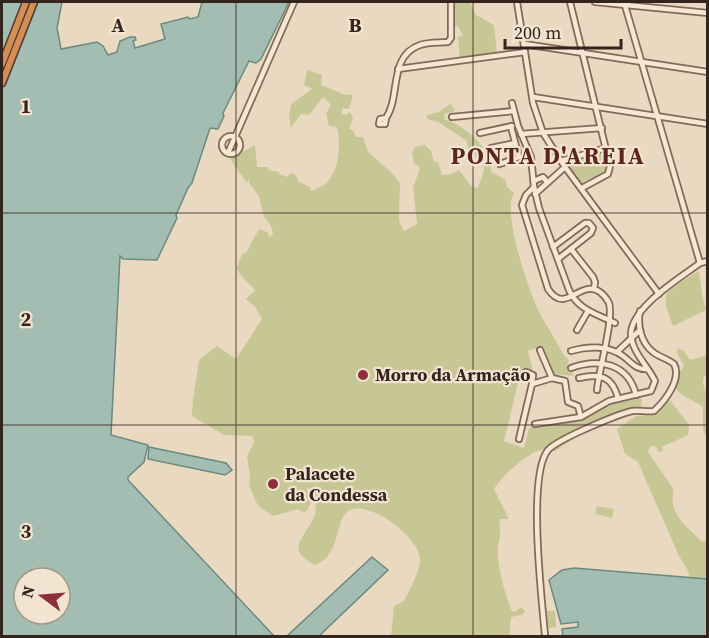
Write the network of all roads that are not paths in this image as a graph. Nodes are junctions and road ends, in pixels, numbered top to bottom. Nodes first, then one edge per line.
1 (26, 2) edge
2 (34, 2) edge
3 (294, 2) edge
4 (450, 2) edge
5 (517, 2) edge
6 (570, 2) edge
7 (595, 2) edge
8 (625, 3) edge
9 (708, 13) edge
10 (524, 44) junction
11 (582, 51) junction
12 (525, 52) junction
13 (641, 61) junction
14 (2, 64) edge
15 (398, 69) junction
16 (708, 72) edge
17 (2, 83) edge
18 (533, 97) junction
19 (512, 103) dead end
20 (596, 106) junction
21 (514, 111) junction
22 (387, 117) dead end
23 (452, 117) dead end
24 (658, 117) junction
25 (708, 124) edge
26 (518, 126) junction
27 (511, 127) junction
28 (602, 128) junction
29 (543, 133) junction
30 (480, 134) dead end
31 (521, 134) junction
32 (234, 137) junction
33 (515, 143) junction
34 (491, 148) dead end
35 (606, 148) junction
36 (561, 161) junction
37 (500, 164) dead end
38 (565, 166) junction
39 (547, 182) junction
40 (534, 184) junction
41 (582, 188) junction
42 (535, 194) junction
43 (553, 247) junction
44 (571, 249) junction
45 (558, 259) junction
46 (708, 261) edge
47 (700, 263) junction
48 (594, 289) junction
49 (659, 294) junction
50 (572, 296) junction
51 (640, 311) junction
52 (588, 312) junction
53 (609, 320) junction
54 (615, 323) dead end
55 (577, 330) dead end
56 (640, 330) junction
57 (631, 336) junction
58 (603, 348) junction
59 (540, 350) dead end
60 (571, 351) dead end
61 (617, 352) junction
62 (601, 362) junction
63 (571, 368) dead end
64 (647, 369) junction
65 (526, 372) dead end
66 (598, 376) junction
67 (552, 378) junction
68 (579, 378) dead end
69 (532, 384) junction
70 (597, 390) dead end
71 (636, 394) junction
72 (618, 398) junction
73 (581, 417) junction
74 (535, 424) dead end
75 (519, 439) dead end
76 (545, 636) edge

1 - 14 highway
2 - 17 highway
3 - 32 street
4 - 15 street
5 - 10 street
6 - 11 street
7 - 8 street
8 - 9 street
8 - 13 street
10 - 11 street
10 - 12 street
11 - 13 street
11 - 20 street
12 - 15 street
12 - 18 street
13 - 16 street
13 - 24 street
15 - 22 street
18 - 20 street
18 - 29 street
19 - 21 street
20 - 24 street
20 - 28 street
21 - 23 street
21 - 26 street
24 - 25 street
24 - 47 street
26 - 27 street
26 - 31 street
27 - 30 street
27 - 33 street
28 - 29 street
28 - 35 street
29 - 31 street
29 - 36 street
31 - 40 street
32 - 32 street
33 - 34 street
33 - 37 street
35 - 36 street
35 - 41 street
36 - 38 street
38 - 39 street
38 - 41 street
39 - 40 street
39 - 42 street
40 - 42 street
40 - 50 street
41 - 49 street
42 - 43 street
43 - 44 street
43 - 45 street
44 - 45 street
44 - 48 street
45 - 50 street
46 - 47 street
47 - 49 street
48 - 50 street
48 - 53 street
49 - 51 street
50 - 52 street
51 - 56 street
51 - 57 street
52 - 53 street
52 - 55 street
53 - 54 street
53 - 58 street
56 - 57 street
56 - 76 street
57 - 61 street
57 - 64 street
58 - 60 street
58 - 61 street
58 - 62 street
59 - 67 street
61 - 64 street
62 - 63 street
62 - 66 street
62 - 71 street
64 - 71 street
65 - 69 street
66 - 68 street
66 - 70 street
66 - 72 street
67 - 69 street
67 - 73 street
69 - 75 street
71 - 72 street
72 - 73 street
73 - 74 street

